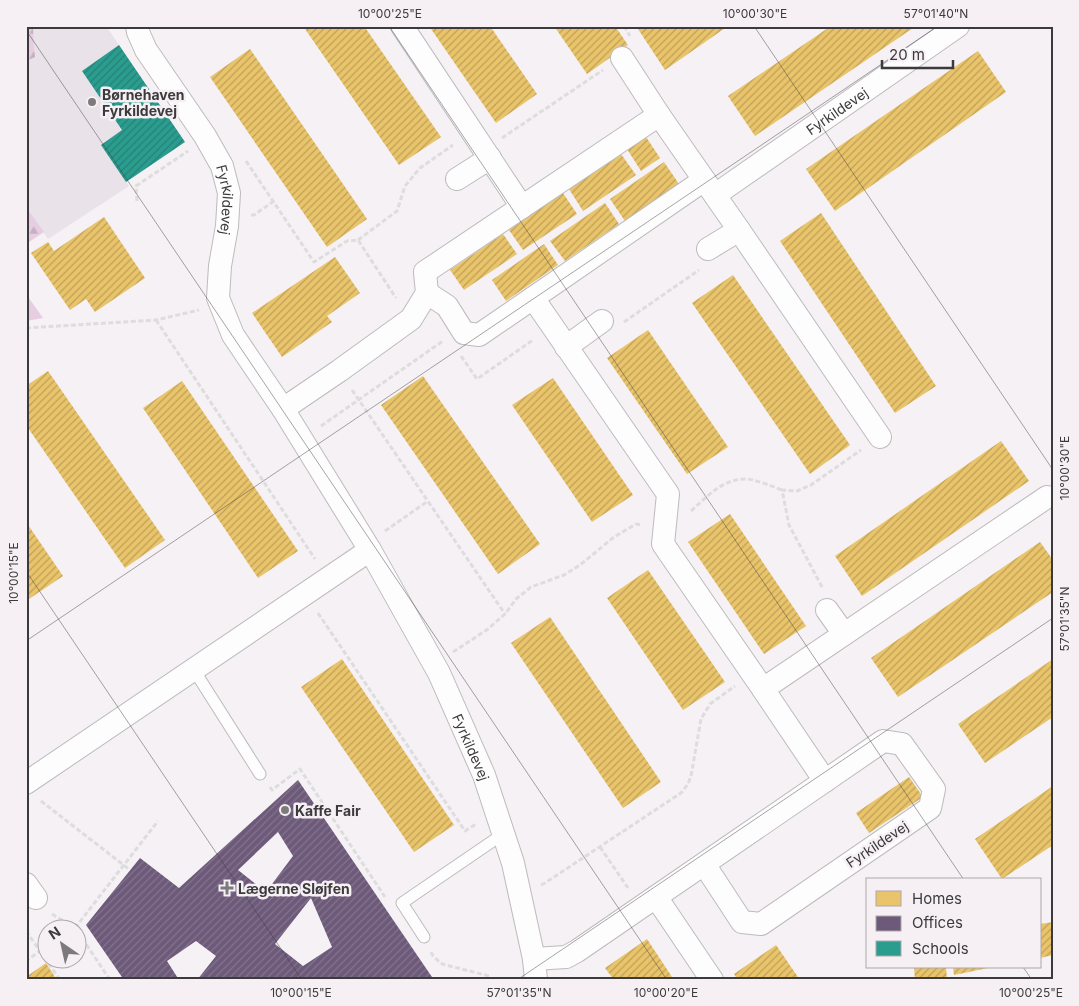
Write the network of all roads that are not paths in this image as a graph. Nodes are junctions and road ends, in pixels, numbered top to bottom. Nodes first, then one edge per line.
1 (137, 26) edge
2 (402, 26) edge
3 (958, 26) edge
4 (622, 58) road end
5 (660, 115) junction
6 (487, 154) junction
7 (457, 180) dead end
8 (710, 187) junction
9 (522, 207) junction
10 (739, 230) junction
11 (706, 258) road end
12 (427, 293) junction
13 (533, 298) junction
14 (612, 322) road end
15 (566, 346) junction
16 (283, 409) junction
17 (880, 437) road end
18 (1047, 497) dead end
19 (368, 547) junction
20 (827, 610) road end
21 (844, 634) junction
22 (194, 670) junction
23 (758, 681) junction
24 (260, 774) road end
25 (825, 781) junction
26 (30, 789) edge
27 (503, 834) junction
28 (704, 864) junction
29 (648, 902) junction
30 (424, 937) road end
31 (535, 969) edge
32 (712, 980) edge

1 - 16 street, Fyrkildevej
2 - 6 street
3 - 8 street, Fyrkildevej
4 - 5 street
5 - 8 street
5 - 9 street
6 - 7 street
6 - 9 street
8 - 10 street
8 - 13 street, Fyrkildevej
9 - 12 street
10 - 11 street
10 - 17 street
12 - 13 street, Fyrkildevej
12 - 16 street
13 - 15 street
14 - 15 street
15 - 23 street
16 - 19 street, Fyrkildevej
18 - 21 street
19 - 22 street
19 - 27 street, Fyrkildevej
20 - 21 street
21 - 23 street
22 - 24 lane
22 - 26 street
23 - 25 street
25 - 28 street, Fyrkildevej
25 - 28 street, Fyrkildevej
27 - 30 lane
27 - 31 street, Fyrkildevej
28 - 29 street, Fyrkildevej
29 - 31 street, Fyrkildevej
29 - 32 street

